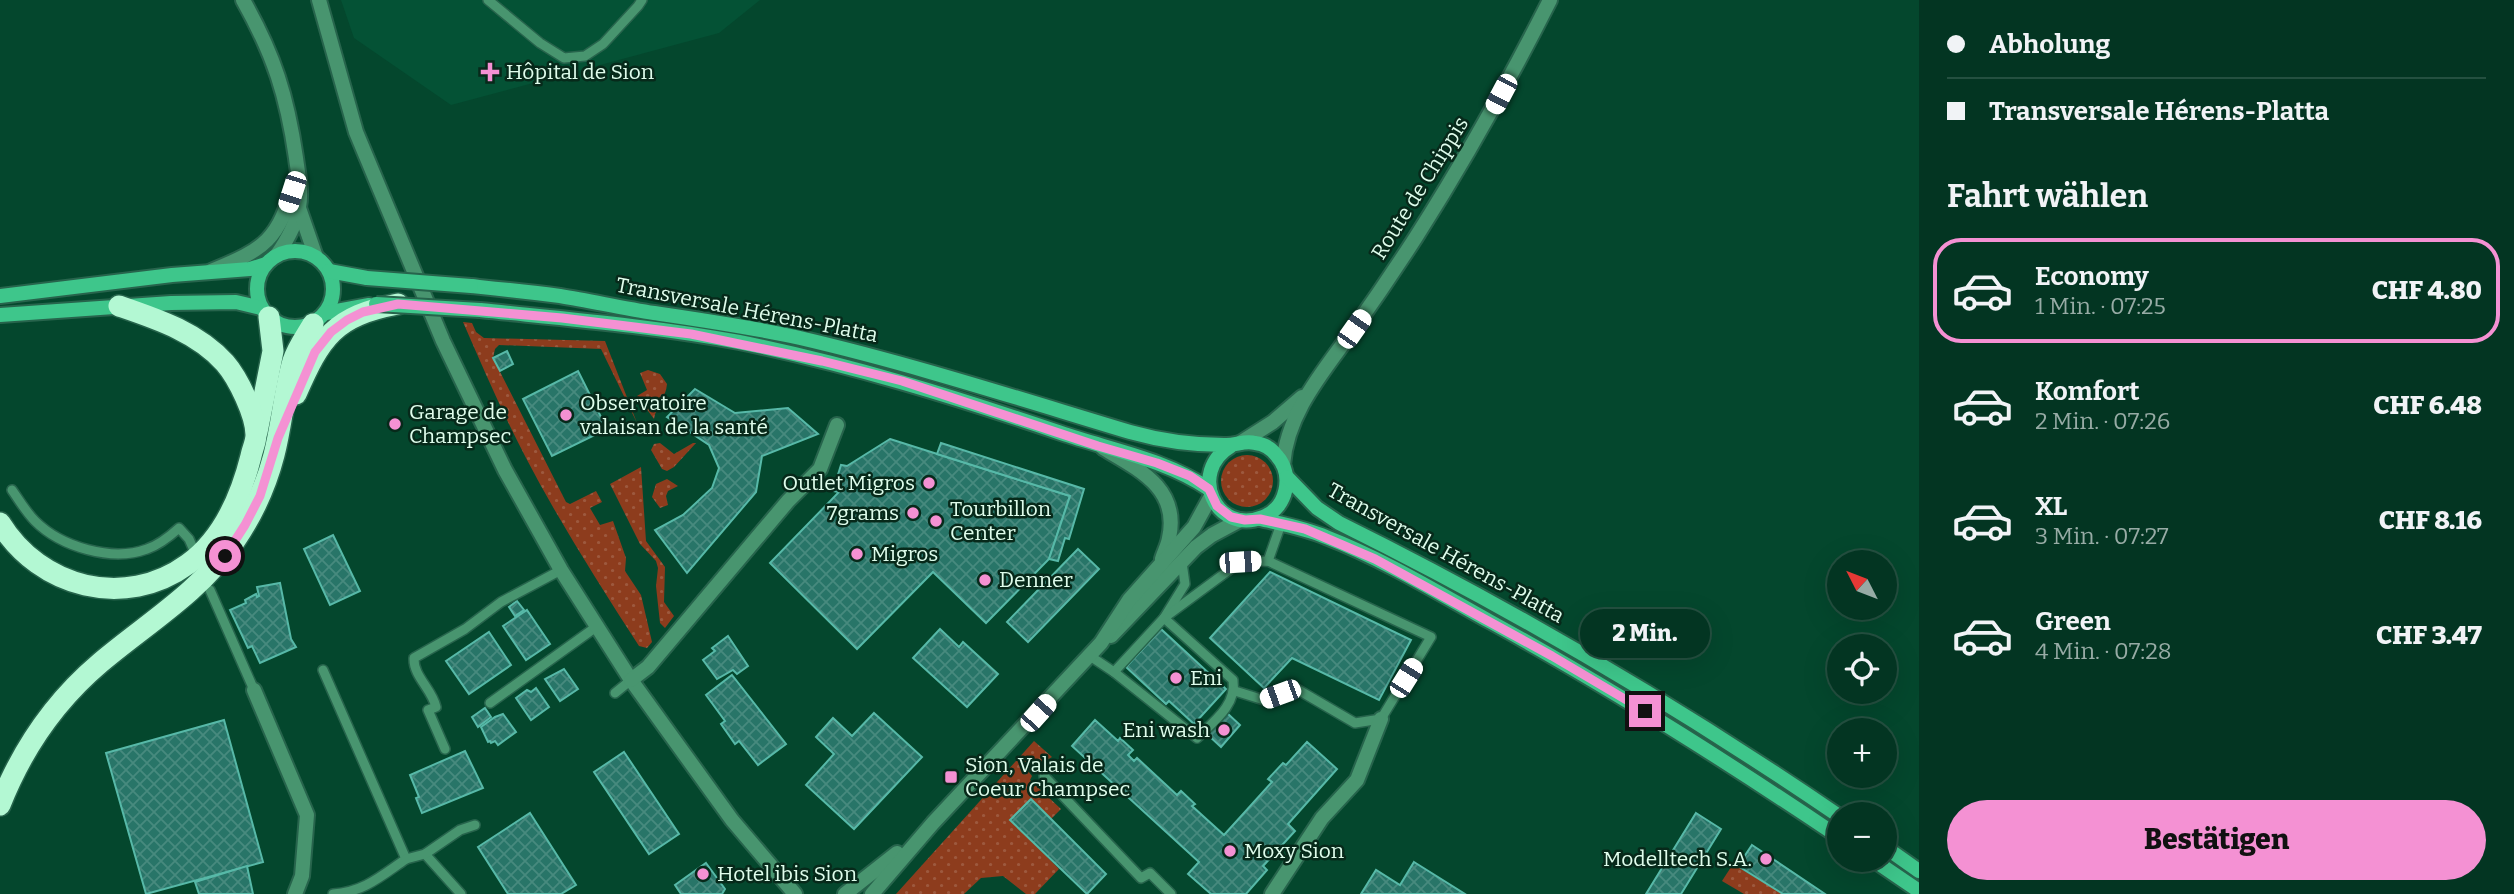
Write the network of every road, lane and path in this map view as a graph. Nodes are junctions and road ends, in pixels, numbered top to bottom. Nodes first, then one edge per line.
1 (243, 0) edge
2 (319, 0) edge
3 (488, 0) edge
4 (642, 0) edge
5 (1550, 0) edge
6 (298, 171) junction
7 (299, 208) junction
8 (316, 257) junction
9 (271, 260) junction
10 (329, 271) junction
11 (206, 273) junction
12 (4, 295) edge
13 (119, 306) junction
14 (384, 306) junction
15 (265, 312) junction
16 (4, 314) edge
17 (319, 318) junction
18 (1311, 388) junction
19 (836, 425) dead end
20 (256, 436) junction
21 (278, 438) junction
22 (1236, 444) junction
23 (1098, 446) junction
24 (1285, 471) junction
25 (12, 491) dead end
26 (1210, 493) junction
27 (1260, 519) junction
28 (1240, 520) junction
29 (0, 523) edge
30 (1280, 524) junction
31 (193, 548) dead end
32 (1268, 561) junction
33 (1182, 562) junction
34 (1161, 564) junction
35 (561, 570) junction
36 (210, 590) dead end
37 (1164, 618) junction
38 (596, 627) junction
39 (1101, 643) junction
40 (1090, 656) junction
41 (323, 670) dead end
42 (1114, 672) junction
43 (631, 680) junction
44 (254, 690) joint
45 (1235, 691) junction
46 (615, 692) dead end
47 (490, 703) dead end
48 (1381, 719) junction
49 (445, 749) dead end
50 (1044, 776) dead end
51 (0, 805) edge
52 (1827, 808) edge
53 (933, 823) junction
54 (475, 825) dead end
55 (1827, 829) edge
56 (425, 854) junction
57 (1897, 855) edge
58 (406, 859) junction
59 (1919, 871) edge
60 (1891, 872) edge
61 (1919, 891) edge
62 (295, 894) edge
63 (333, 894) edge
64 (461, 894) edge
65 (795, 894) edge
66 (845, 894) edge
67 (872, 894) edge
68 (1171, 894) edge
69 (1272, 894) edge

1 - 6 street
2 - 35 street
3 - 4 lane
5 - 18 street, Route de Chippis
6 - 7 street
6 - 11 street
7 - 8 street
7 - 9 street
8 - 9 main road
8 - 10 main road
9 - 11 main road
9 - 15 main road
10 - 17 main road
10 - 22 main road, Transversale Hérens-Platta, bridge
11 - 12 main road
13 - 15 main road
13 - 16 main road
13 - 20 highway
14 - 17 main road, Transversale Hérens-Platta
14 - 21 highway
14 - 23 main road, Transversale Hérens-Platta, bridge
15 - 17 main road
15 - 20 highway
17 - 21 highway
18 - 22 street, Route de Chippis
18 - 24 street, Route de Chippis
19 - 43 street
20 - 29 highway
21 - 51 highway
22 - 24 main road
22 - 26 main road
23 - 26 main road, Transversale Hérens-Platta
23 - 34 street
24 - 27 main road
24 - 52 main road, Transversale Hérens-Platta
25 - 31 lane
26 - 28 main road
26 - 34 street
27 - 28 main road
27 - 30 main road, Transversale Hérens-Platta
28 - 33 street
30 - 32 lane
30 - 55 main road, Transversale Hérens-Platta
32 - 37 lane
32 - 48 lane
33 - 37 lane
33 - 39 street
34 - 39 street
35 - 38 street
35 - 49 lane
36 - 44 lane
37 - 42 lane
37 - 45 lane
38 - 43 street
38 - 47 lane
39 - 40 street
40 - 42 lane
40 - 53 street
41 - 58 lane
42 - 45 lane
43 - 46 lane
43 - 65 street
44 - 62 street
45 - 48 lane
48 - 69 street
50 - 68 lane
53 - 66 street
53 - 67 street
54 - 56 lane
56 - 58 lane
56 - 64 lane
57 - 59 main road
58 - 63 lane
60 - 61 main road

